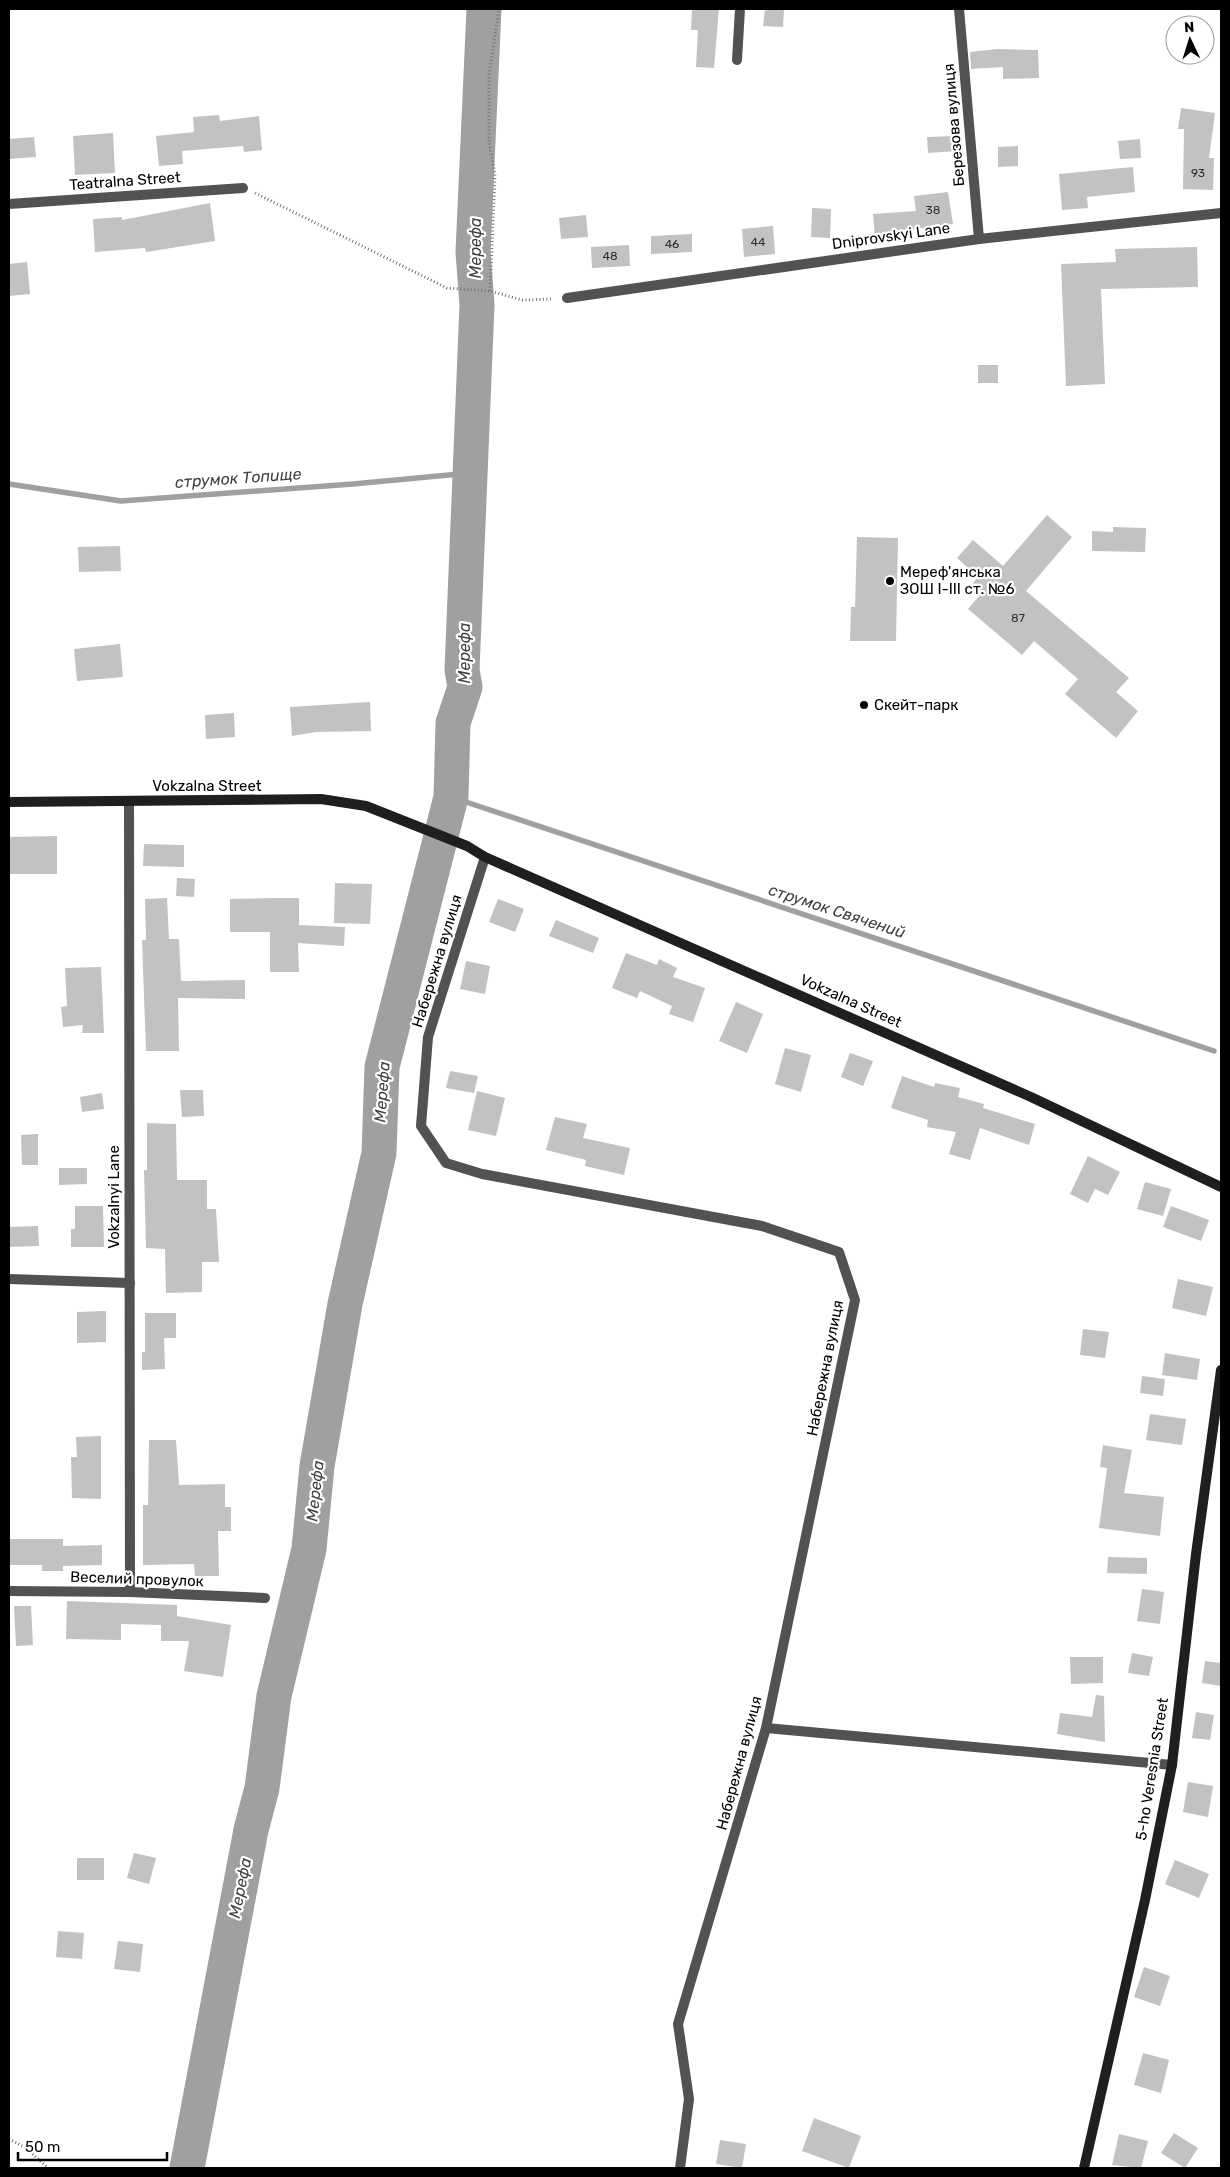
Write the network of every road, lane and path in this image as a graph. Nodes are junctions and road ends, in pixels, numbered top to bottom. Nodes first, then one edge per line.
1 (499, 9) edge
2 (740, 9) edge
3 (959, 9) edge
4 (737, 60) dead end
5 (243, 188) joint
6 (9, 204) edge
7 (1221, 213) edge
8 (979, 239) junction
9 (490, 291) junction
10 (567, 298) joint
11 (9, 802) edge
12 (129, 802) junction
13 (485, 857) junction
14 (1221, 1187) edge
15 (9, 1280) edge
16 (130, 1283) junction
17 (1221, 1370) edge
18 (9, 1591) edge
19 (130, 1592) junction
20 (265, 1598) dead end
21 (766, 1728) junction
22 (1172, 1765) junction
23 (9, 2139) edge
24 (48, 2168) edge
25 (680, 2168) edge
26 (1084, 2168) edge

1 - 9 path
2 - 4 street
3 - 8 street, Березова вулиця
5 - 6 street, Teatralna Street
5 - 9 path
7 - 8 street, Dniprovskyi Lane
8 - 10 street, Dniprovskyi Lane
9 - 10 path
11 - 12 street, Vokzalna Street
12 - 13 street, Vokzalna Street
12 - 16 street, Vokzalnyi Lane
13 - 14 street, Vokzalna Street
13 - 21 street, Набережна вулиця
15 - 16 street
16 - 19 street, Vokzalnyi Lane
17 - 22 street, 5-ho Veresnia Street
18 - 19 street, Веселий провулок
19 - 20 street, Веселий провулок
21 - 22 street
21 - 25 street, Набережна вулиця
22 - 26 street, 5-ho Veresnia Street
23 - 24 path

